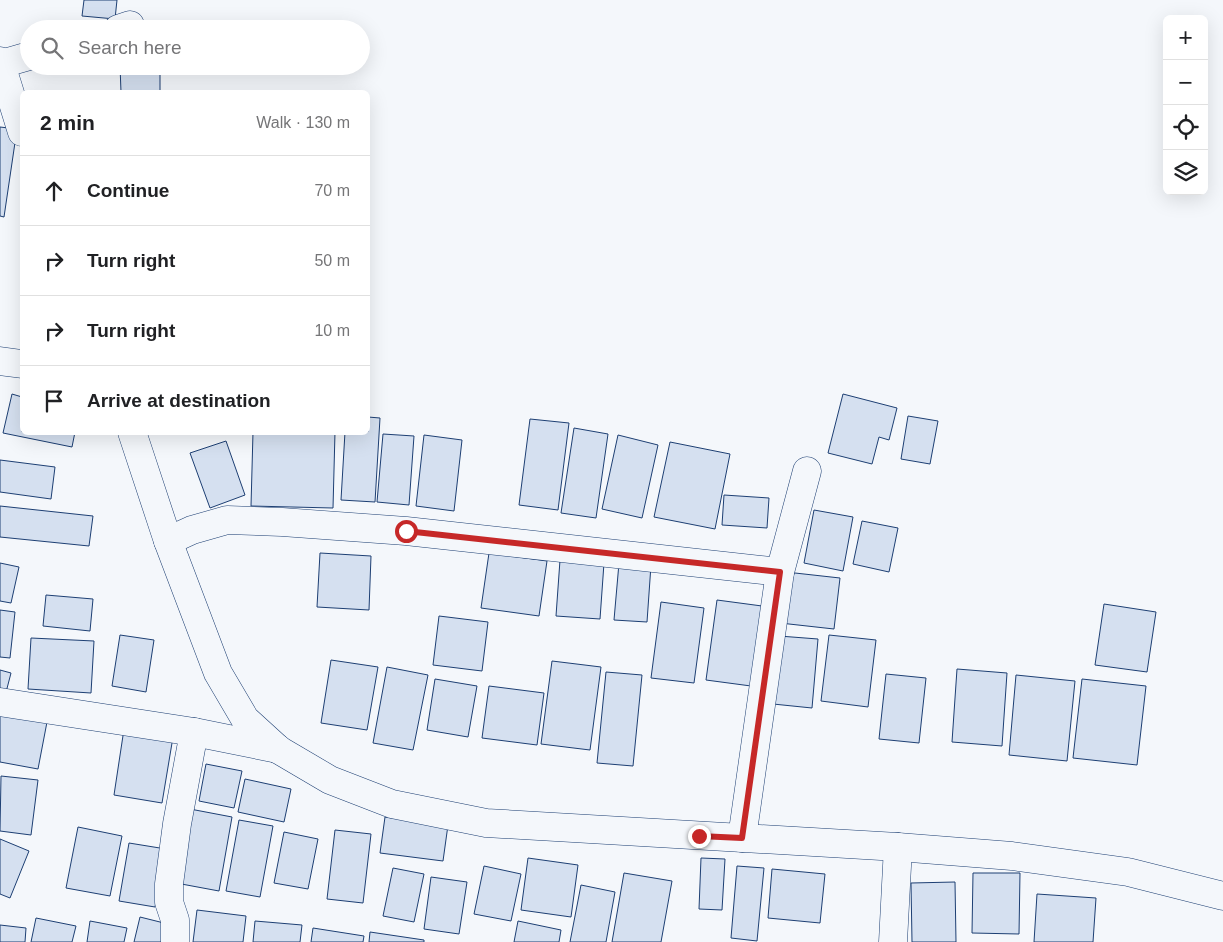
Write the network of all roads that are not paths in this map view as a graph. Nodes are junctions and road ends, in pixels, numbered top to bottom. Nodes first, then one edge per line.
1 (20, 58) edge
2 (1, 62) edge
3 (20, 125) edge
4 (0, 361) edge
5 (20, 364) edge
6 (133, 435) edge
7 (807, 471) dead end
8 (180, 535) junction
9 (780, 572) junction
10 (0, 702) edge
11 (194, 732) junction
12 (279, 750) junction
13 (742, 838) junction
14 (898, 847) junction
15 (1223, 896) edge
16 (175, 942) edge
17 (894, 942) edge

1 - 2 street
2 - 3 street
4 - 5 street
6 - 8 street
7 - 9 street
8 - 9 street
8 - 12 street
9 - 13 street
10 - 11 street
11 - 12 street
11 - 16 street
12 - 13 street
13 - 14 street
14 - 15 street
14 - 17 street

